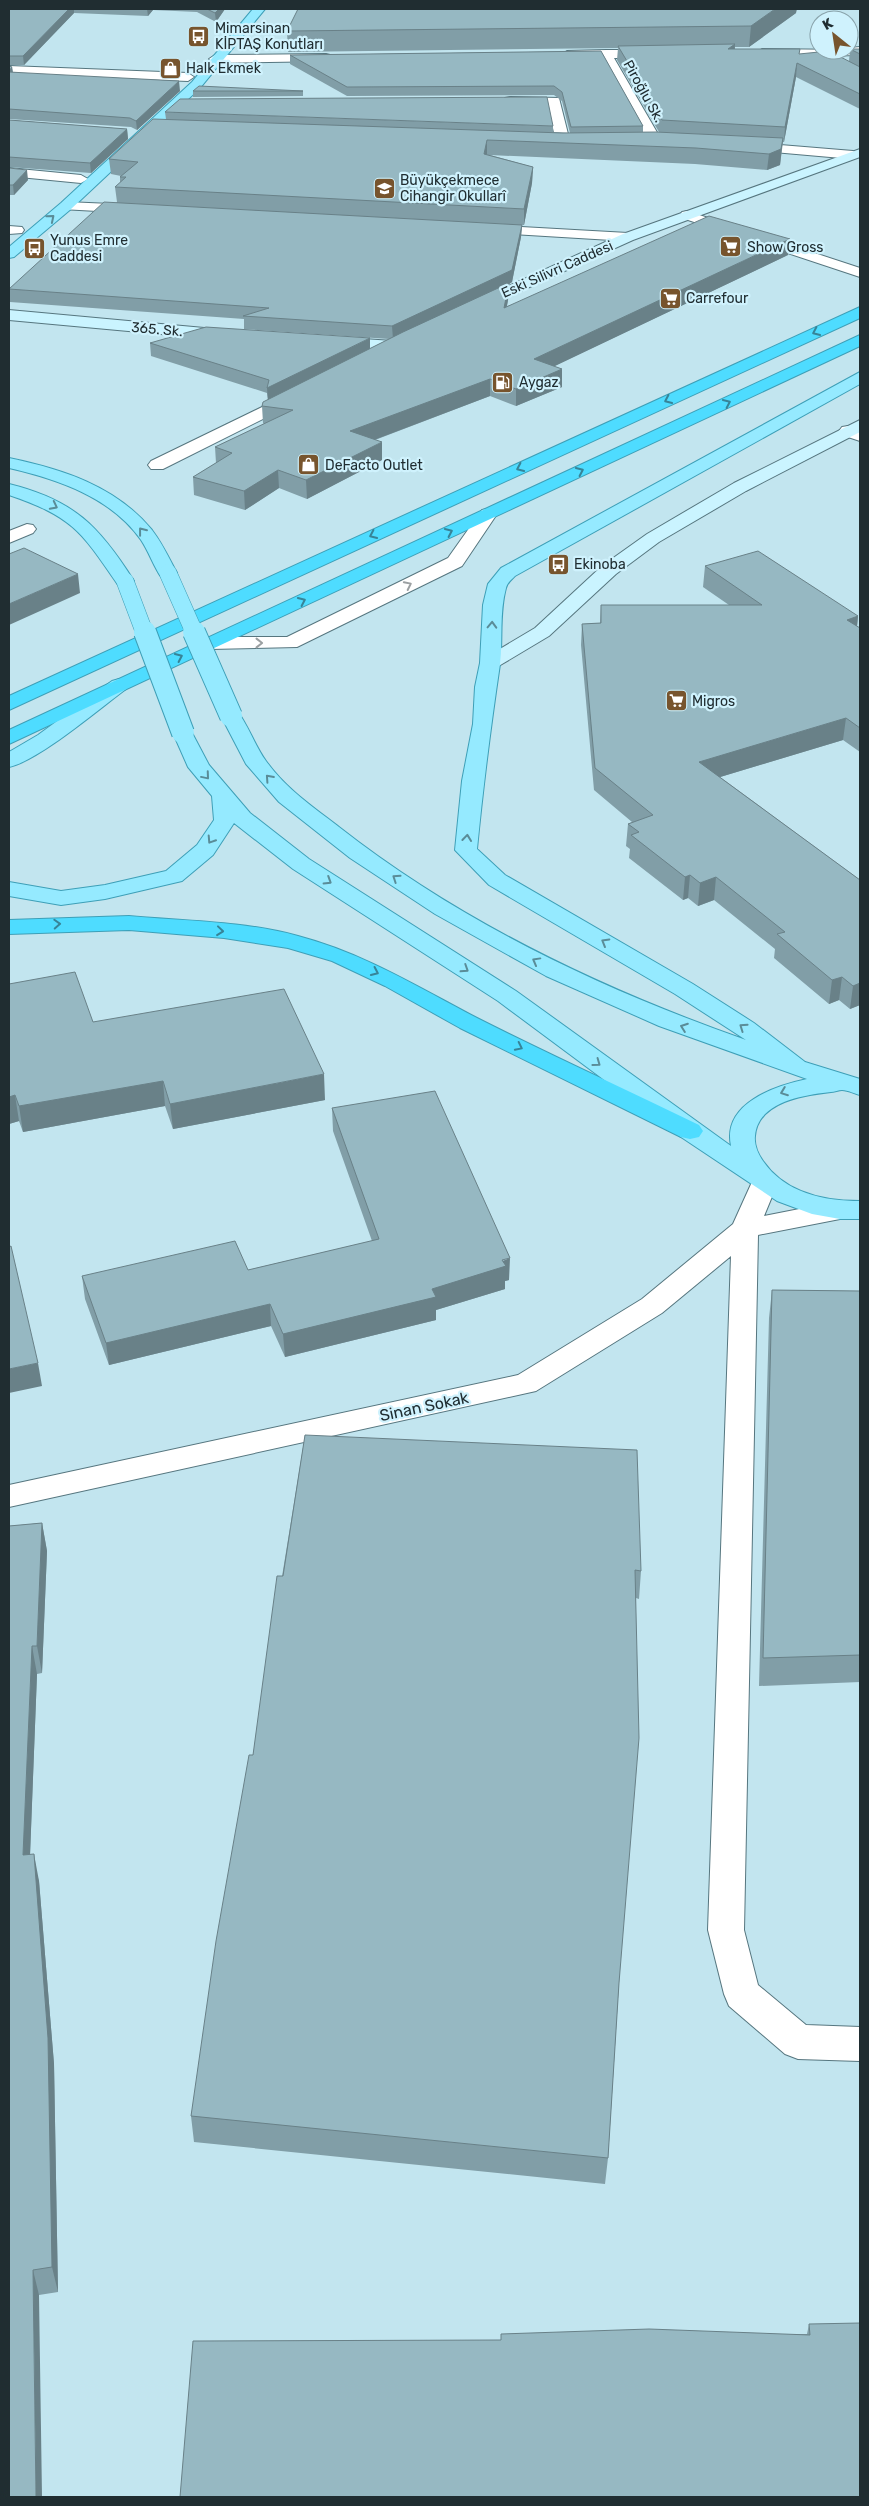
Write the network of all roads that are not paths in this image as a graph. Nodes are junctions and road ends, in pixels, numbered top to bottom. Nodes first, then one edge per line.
1 (258, 9) edge
2 (809, 52) edge
3 (213, 53) junction
4 (745, 53) edge
5 (606, 54) junction
6 (666, 54) edge
7 (551, 55) edge
8 (341, 58) edge
9 (829, 60) edge
10 (837, 64) edge
11 (9, 70) edge
12 (188, 77) junction
13 (178, 102) junction
14 (198, 102) edge
15 (495, 102) edge
16 (150, 128) junction
17 (170, 129) edge
18 (563, 141) edge
19 (636, 141) edge
20 (730, 145) edge
21 (857, 154) edge
22 (9, 172) edge
23 (81, 179) junction
24 (66, 206) junction
25 (145, 210) edge
26 (687, 215) junction
27 (470, 228) edge
28 (12, 232) edge
29 (628, 236) junction
30 (9, 254) edge
31 (860, 273) edge
32 (462, 312) edge
33 (860, 312) edge
34 (9, 316) edge
35 (429, 329) edge
36 (239, 335) edge
37 (860, 340) edge
38 (317, 341) edge
39 (395, 346) junction
40 (369, 359) edge
41 (860, 377) edge
42 (316, 386) edge
43 (856, 431) edge
44 (9, 463) edge
45 (157, 466) dead end
46 (9, 489) edge
47 (488, 514) junction
48 (27, 529) dead end
49 (9, 538) edge
50 (210, 643) junction
51 (490, 663) junction
52 (119, 686) junction
53 (9, 704) edge
54 (9, 738) edge
55 (9, 761) edge
56 (223, 796) junction
57 (9, 889) edge
58 (9, 927) edge
59 (796, 1067) junction
60 (855, 1086) edge
61 (690, 1131) junction
62 (765, 1182) junction
63 (854, 1214) edge
64 (745, 1229) junction
65 (9, 1496) edge
66 (860, 2044) edge

1 - 3 main road
2 - 4 street
3 - 8 street
3 - 12 main road
3 - 13 main road
5 - 6 street
5 - 7 street
5 - 19 street, Piroğlu Sk.
9 - 10 street
11 - 12 street
12 - 23 main road
13 - 14 street
13 - 16 main road
15 - 18 street
16 - 17 street
16 - 24 main road
20 - 21 street
21 - 26 main road, Eski Silivri Caddesi
22 - 23 street
23 - 28 main road
24 - 25 street
30 -> 24 main road
26 - 29 main road, Eski Silivri Caddesi
26 - 31 street
27 - 29 street
29 - 32 main road, Eski Silivri Caddesi
33 -> 53 highway
34 - 36 main road, 365. Sk.
35 - 39 main road
47 -> 37 highway
38 - 39 main road
39 - 40 street
51 -> 41 main road
42 - 45 street
43 - 51 main road
59 -> 44 main road, bridge
46 -> 56 main road, bridge
50 -> 47 highway
50 -> 47 street
48 - 49 street
52 -> 50 highway
59 -> 51 main road
52 - 54 highway
52 - 55 main road
56 -> 57 main road
56 -> 61 main road
58 -> 61 highway
59 - 60 main road
60 -> 62 main road
61 - 62 main road
62 - 63 main road
62 - 64 street, Sinan Sokak
63 - 64 street
64 - 65 street, Sinan Sokak
64 - 66 street

